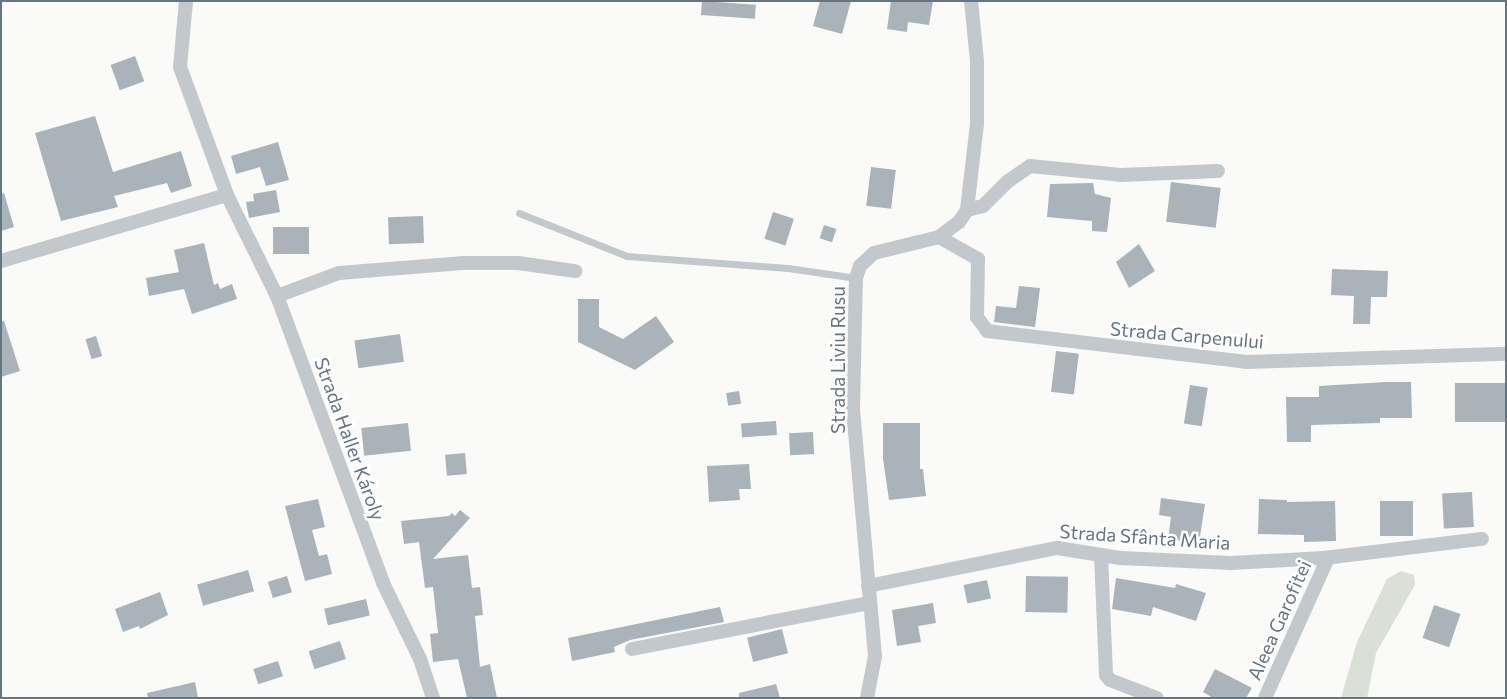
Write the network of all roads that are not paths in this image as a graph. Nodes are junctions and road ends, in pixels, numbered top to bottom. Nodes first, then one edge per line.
1 (186, 1) edge
2 (971, 1) edge
3 (1218, 171) dead end
4 (227, 195) junction
5 (967, 210) junction
6 (519, 213) dead end
7 (939, 236) junction
8 (1, 261) edge
9 (576, 271) dead end
10 (856, 278) junction
11 (277, 296) junction
12 (1506, 354) edge
13 (1482, 539) dead end
14 (1100, 554) junction
15 (1328, 558) junction
16 (868, 586) junction
17 (869, 602) junction
18 (632, 649) dead end
19 (433, 698) edge
20 (867, 698) edge
21 (1157, 698) edge
22 (1265, 698) edge

1 - 4 street, Strada Haller Károly
2 - 5 street
3 - 5 street
4 - 8 street
4 - 11 street, Strada Haller Károly
5 - 7 street, Strada Liviu Rusu
6 - 10 lane
7 - 10 street, Strada Liviu Rusu
7 - 12 street, Strada Carpenului
9 - 11 street
10 - 16 street, Strada Liviu Rusu
11 - 19 street, Strada Haller Károly
13 - 15 street, Strada Sfânta Maria
14 - 15 street, Strada Sfânta Maria
14 - 16 street, Strada Sfânta Maria
14 - 21 street
15 - 22 street, Aleea Garofitei
16 - 17 street, Strada Liviu Rusu
17 - 18 street
17 - 20 street, Strada Liviu Rusu

